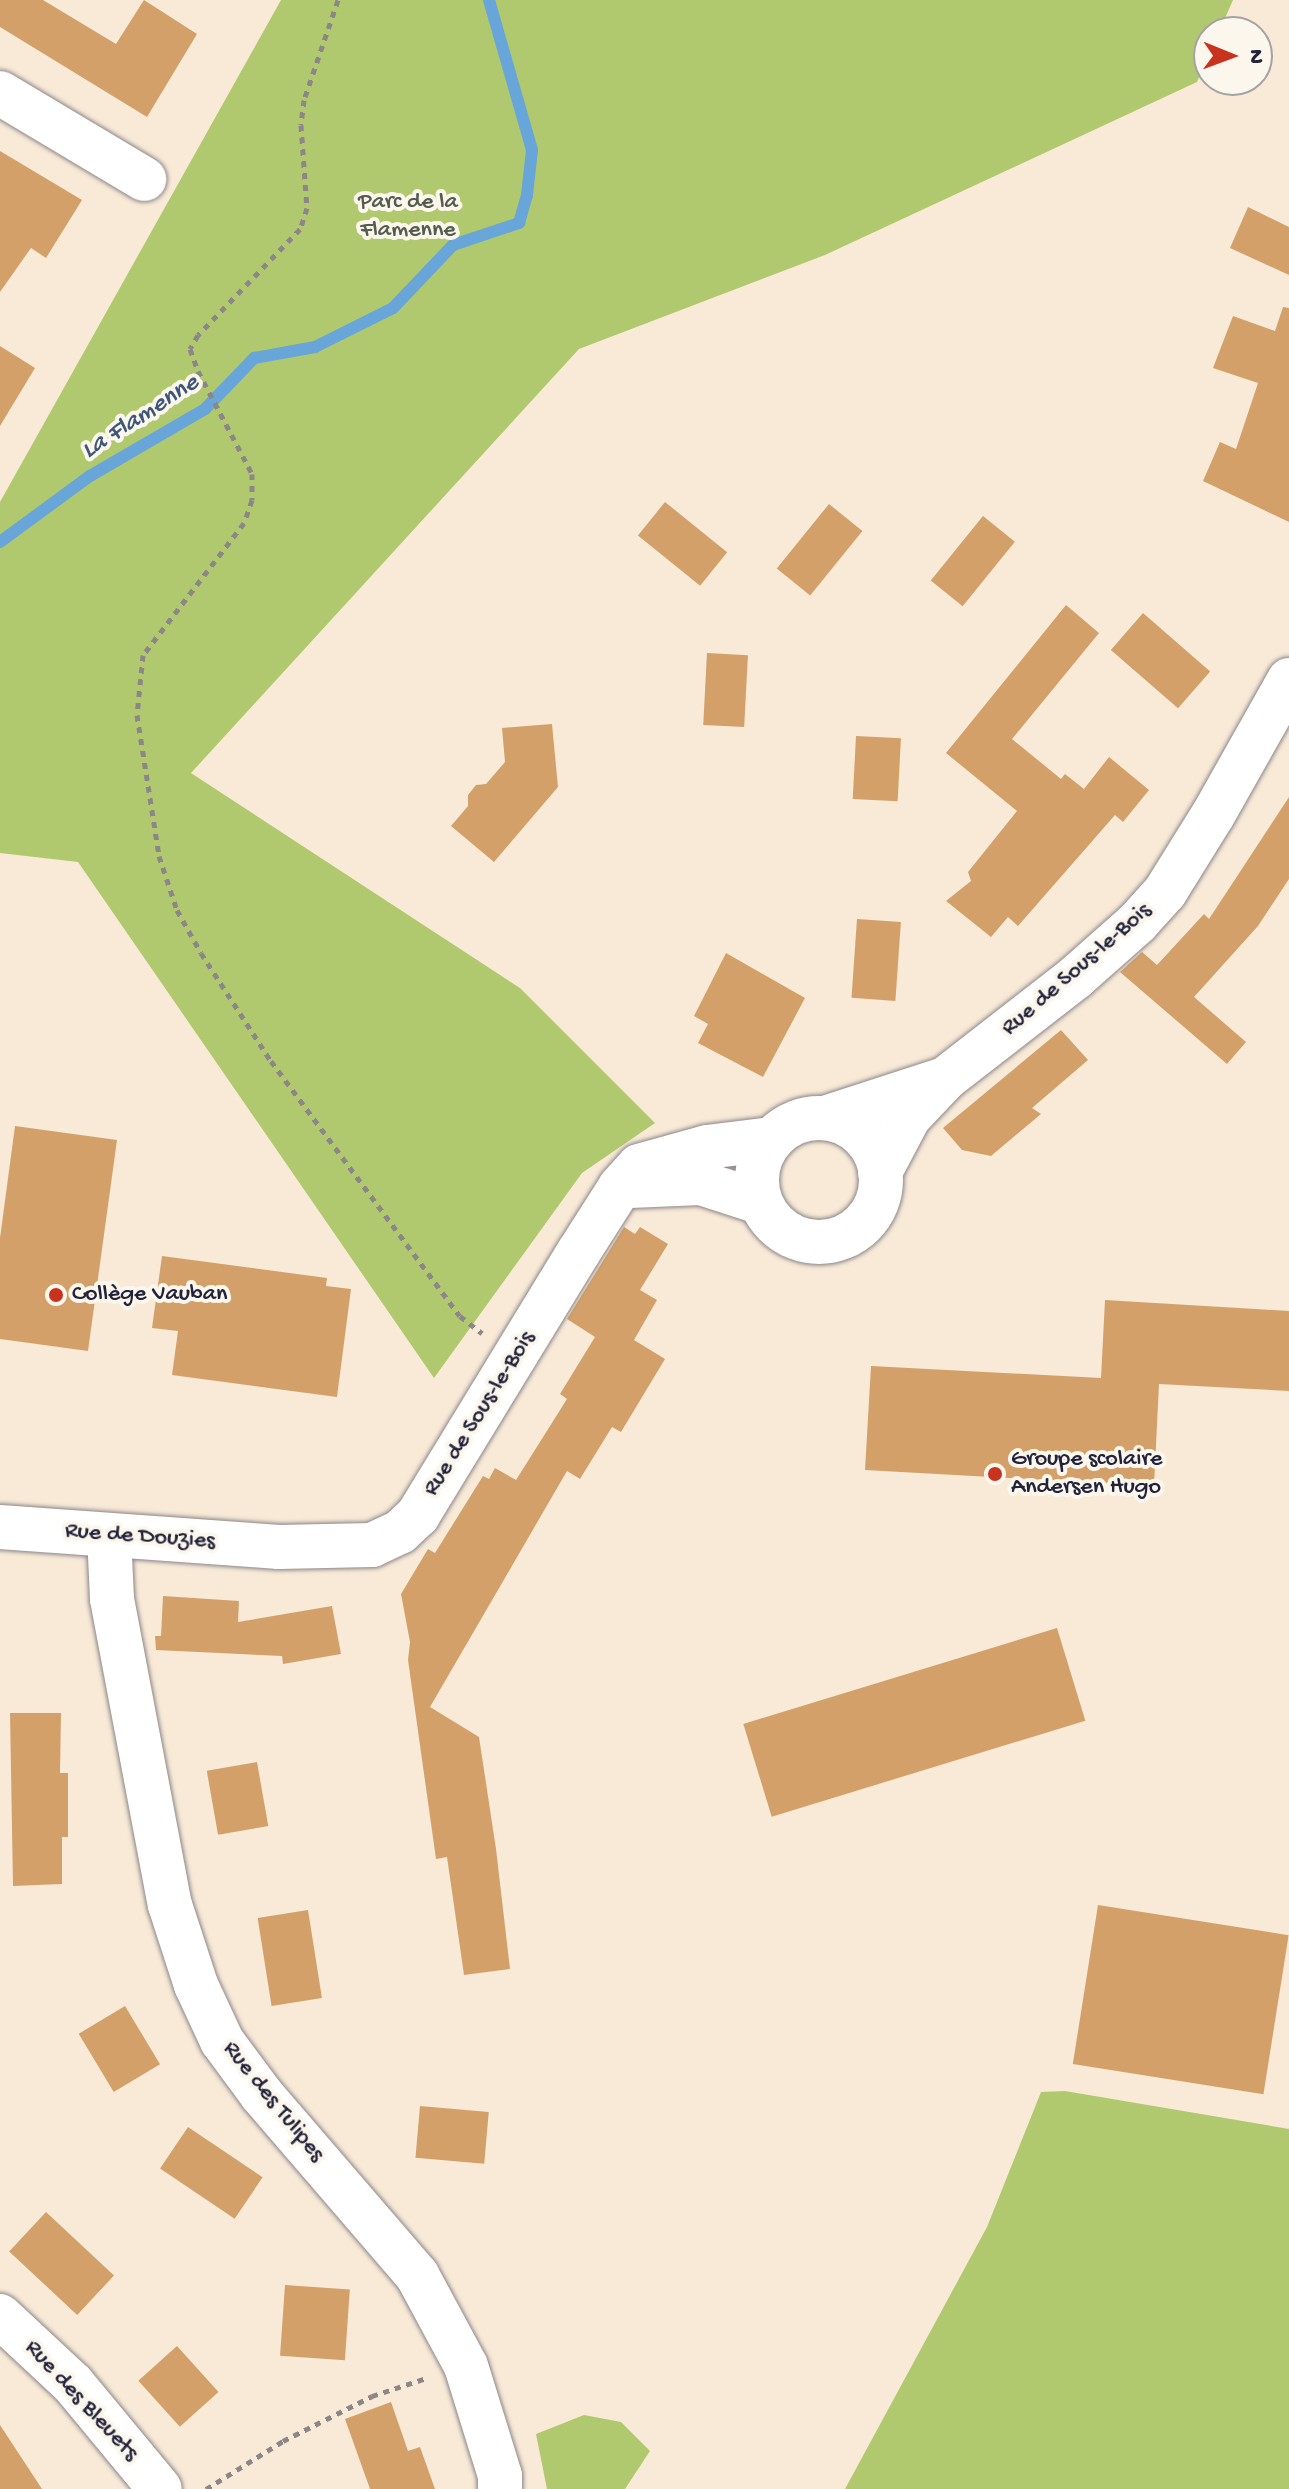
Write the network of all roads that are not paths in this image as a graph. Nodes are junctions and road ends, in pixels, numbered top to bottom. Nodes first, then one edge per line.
1 (0, 93) edge
2 (144, 179) dead end
3 (1289, 680) edge
4 (945, 1079) junction
5 (825, 1118) junction
6 (772, 1139) junction
7 (880, 1172) junction
8 (620, 1187) junction
9 (759, 1202) junction
10 (0, 1527) edge
11 (109, 1535) junction
12 (279, 1547) joint
13 (0, 2316) edge
14 (160, 2489) edge
15 (500, 2489) edge

1 - 2 street
3 - 4 street, Rue de Sous-le-Bois
4 - 5 street, Rue de Sous-le-Bois
4 - 7 street, Rue de Sous-le-Bois
5 - 6 street
5 - 7 street
6 - 8 street, Rue de Sous-le-Bois
6 - 9 street
7 - 9 street
8 - 9 street
8 - 12 street, Rue de Sous-le-Bois
10 - 11 street, Rue de Douzies
11 - 12 street, Rue de Douzies
11 - 15 street, Rue des Tulipes
13 - 14 street, Rue des Bleuets

